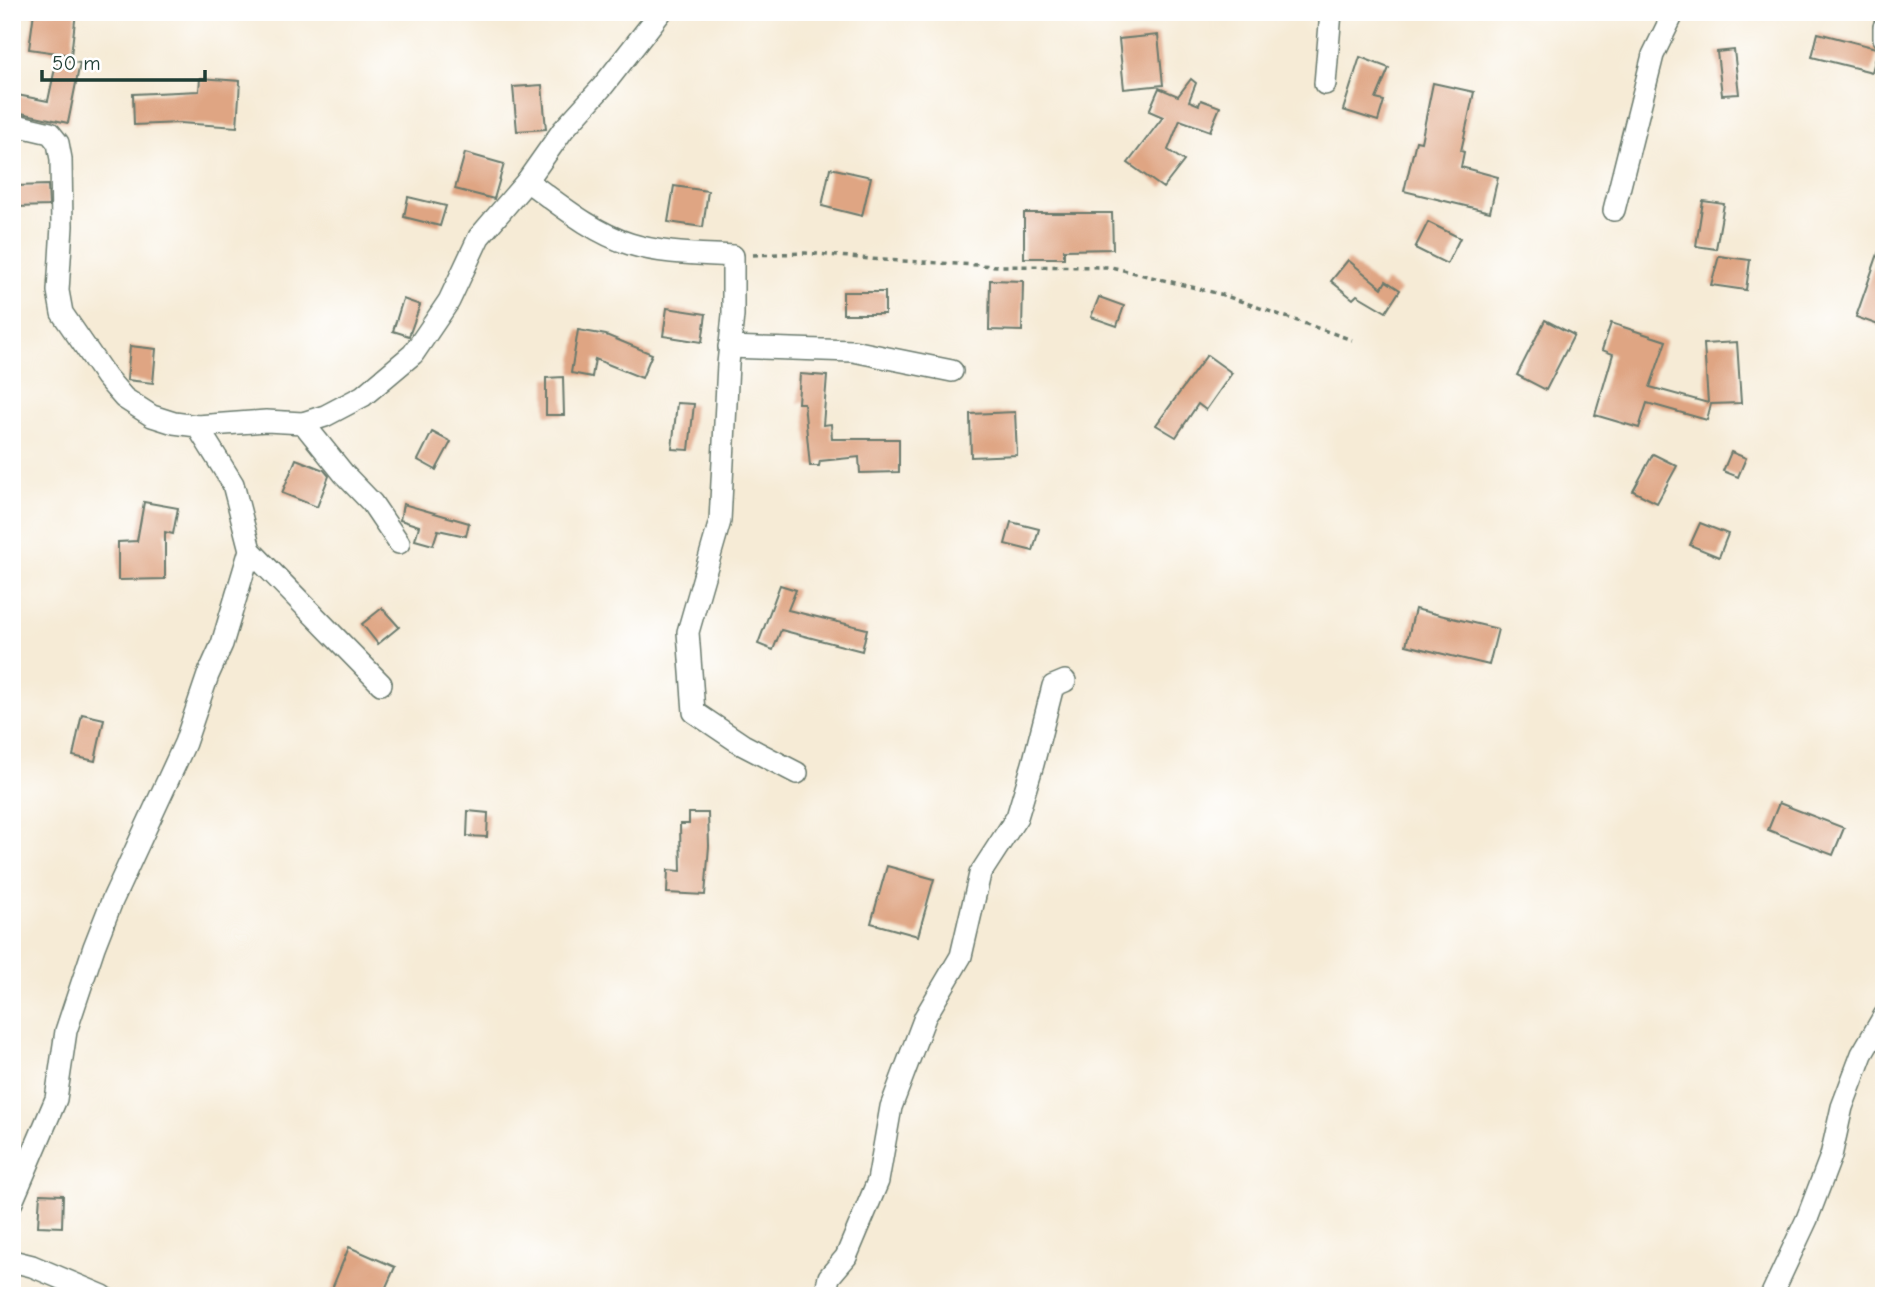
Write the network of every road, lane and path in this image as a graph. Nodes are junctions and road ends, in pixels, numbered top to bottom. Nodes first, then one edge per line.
1 (661, 12) edge
2 (1331, 12) edge
3 (1674, 12) edge
4 (1884, 27) edge
5 (1884, 38) edge
6 (1325, 84) dead end
7 (12, 124) edge
8 (527, 181) junction
9 (1614, 209) dead end
10 (733, 257) junction
11 (1352, 340) dead end
12 (729, 347) junction
13 (952, 371) dead end
14 (303, 423) junction
15 (197, 426) junction
16 (398, 543) dead end
17 (250, 550) junction
18 (1065, 681) dead end
19 (381, 684) dead end
20 (797, 772) dead end
21 (1884, 1016) edge
22 (12, 1202) edge
23 (12, 1261) edge
24 (103, 1296) edge
25 (825, 1296) edge
26 (1771, 1296) edge

1 - 8 street
2 - 6 street
3 - 9 street
4 - 5 street
7 - 15 street
8 - 10 street
8 - 14 street
10 - 11 path
10 - 12 street
12 - 13 street
12 - 20 street
14 - 15 street
14 - 16 street
15 - 17 street
17 - 19 street
17 - 22 street
18 - 25 street
21 - 26 street
23 - 24 street

